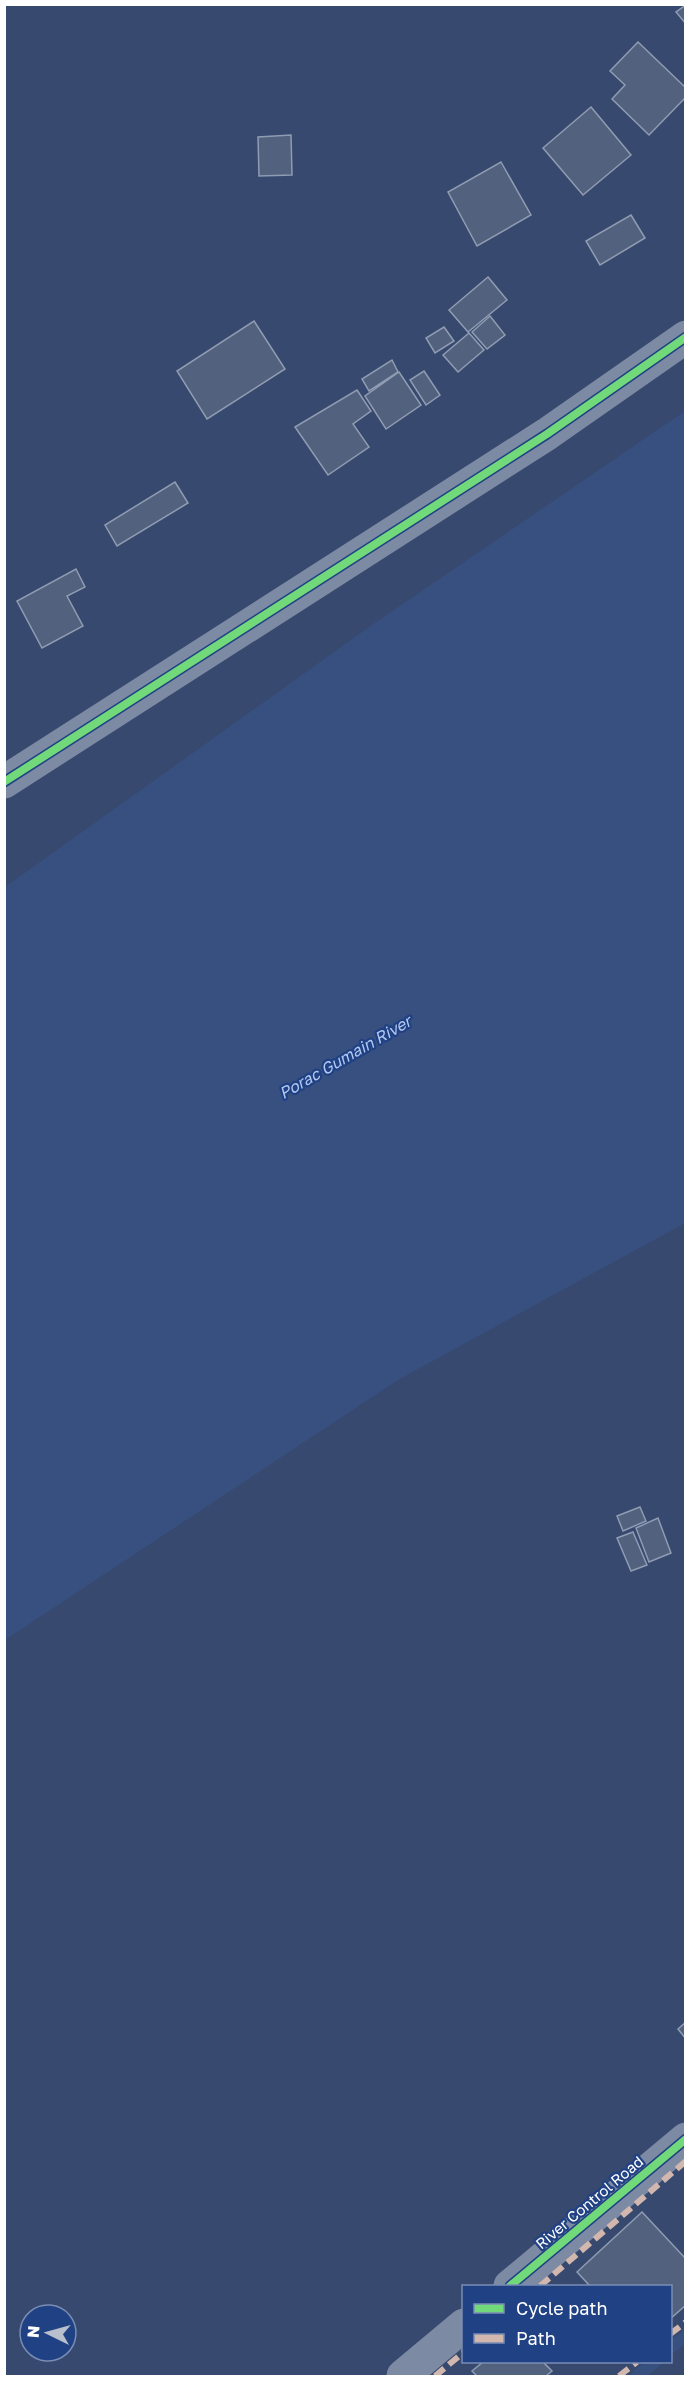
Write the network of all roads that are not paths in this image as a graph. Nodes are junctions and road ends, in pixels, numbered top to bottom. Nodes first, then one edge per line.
1 (686, 337) edge
2 (4, 782) edge
3 (686, 2139) edge
4 (511, 2285) edge
5 (462, 2327) edge
6 (403, 2376) edge

1 - 2 street
3 - 4 street, River Control Road
5 - 6 street

